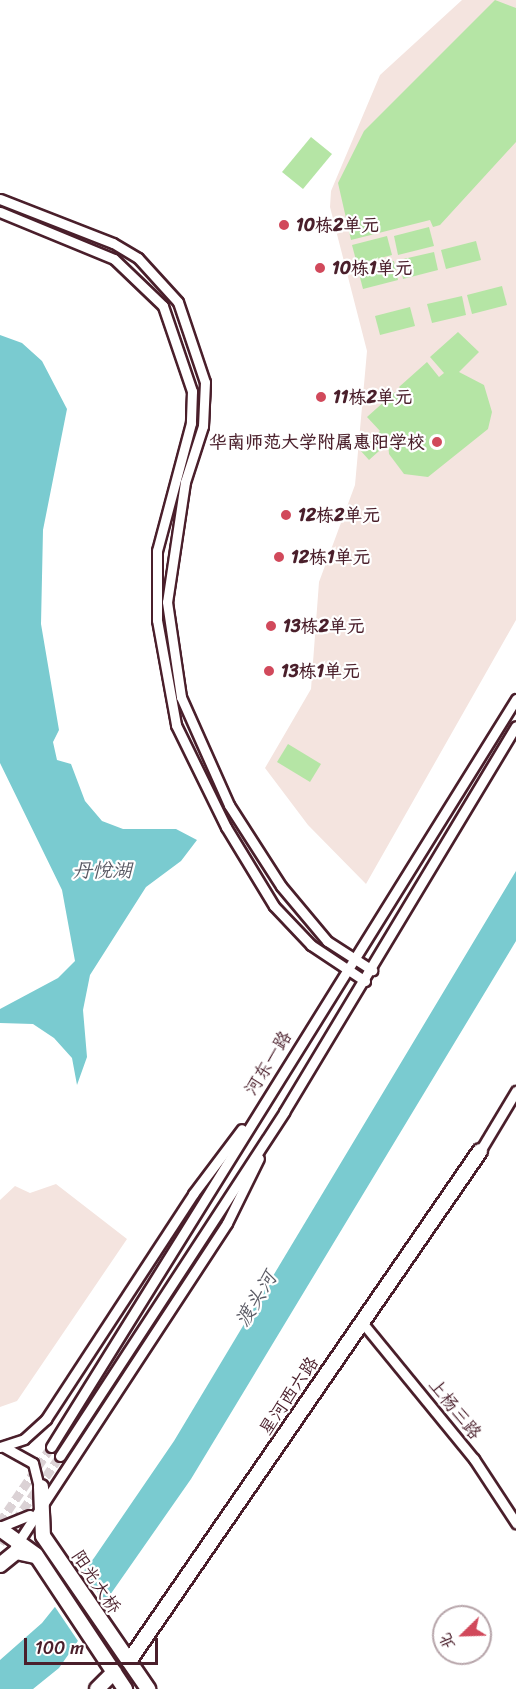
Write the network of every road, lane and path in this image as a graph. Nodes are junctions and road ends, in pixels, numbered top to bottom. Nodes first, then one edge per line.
1 (0, 199) edge
2 (0, 212) edge
3 (516, 699) edge
4 (516, 726) edge
5 (354, 958) junction
6 (346, 969) junction
7 (372, 970) junction
8 (365, 981) junction
9 (516, 1091) edge
10 (264, 1101) junction
11 (273, 1129) junction
12 (480, 1151) joint
13 (361, 1321) junction
14 (0, 1447) edge
15 (51, 1447) tunnel mouth
16 (60, 1456) tunnel mouth
17 (41, 1487) joint
18 (36, 1507) junction
19 (516, 1523) edge
20 (0, 1528) edge
21 (19, 1540) junction
22 (37, 1557) junction
23 (0, 1565) edge
24 (129, 1661) junction
25 (114, 1672) junction
26 (98, 1689) edge
27 (125, 1689) edge
28 (148, 1689) edge

1 - 5 street
2 - 6 street
3 - 5 street, 河东一路
4 - 7 street
5 - 6 street, 河东一路
5 - 7 street
6 - 8 street
6 - 10 street, 河东一路
7 - 8 street
8 - 11 street
9 - 12 street
10 - 14 street
10 - 15 street, 河东一路
11 - 16 street
11 - 18 street
12 - 13 street, 星河西六路
13 - 19 street, 上杨三路
13 - 24 street, 星河西六路
14 - 17 street
17 - 18 street, 阳光大桥
18 - 20 street
18 - 21 street
18 - 24 street, 阳光大桥
20 - 21 street, 阳光大桥
21 - 22 street, 阳光大桥
21 - 23 street
22 - 23 street
22 - 25 street, 阳光大桥
24 - 28 street, 阳光大桥
25 - 26 street
25 - 27 street, 阳光大桥

